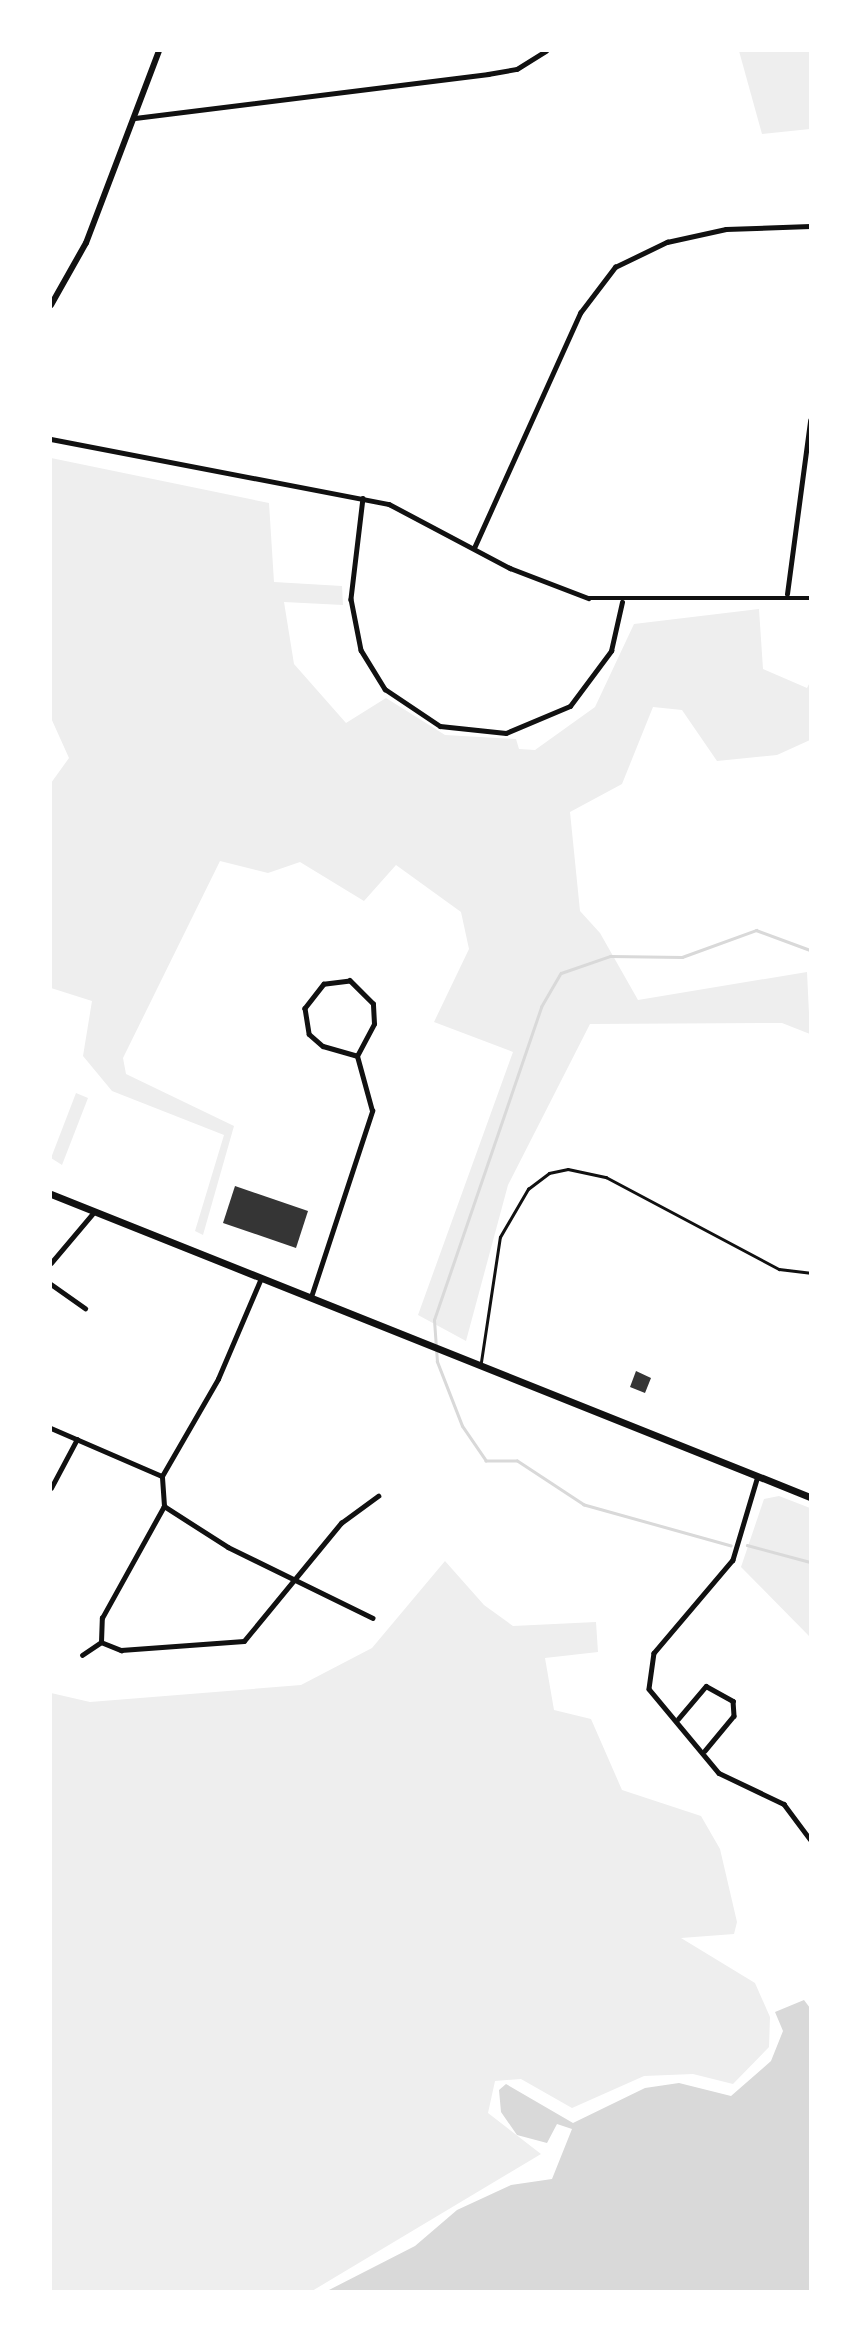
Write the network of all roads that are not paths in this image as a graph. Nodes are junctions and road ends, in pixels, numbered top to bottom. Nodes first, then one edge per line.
1 (159, 51) edge
2 (546, 51) edge
3 (135, 118) junction
4 (810, 226) edge
5 (51, 305) edge
6 (810, 421) edge
7 (51, 439) edge
8 (363, 498) junction
9 (474, 548) junction
10 (787, 594) junction
11 (810, 598) edge
12 (622, 603) junction
13 (357, 1056) junction
14 (51, 1194) edge
15 (94, 1212) junction
16 (51, 1263) edge
17 (810, 1273) edge
18 (261, 1278) junction
19 (51, 1284) edge
20 (311, 1298) junction
21 (85, 1308) dead end
22 (480, 1366) junction
23 (51, 1428) edge
24 (78, 1439) junction
25 (162, 1476) junction
26 (758, 1476) junction
27 (51, 1488) edge
28 (378, 1496) dead end
29 (810, 1497) edge
30 (164, 1506) junction
31 (296, 1580) junction
32 (373, 1618) dead end
33 (101, 1642) junction
34 (82, 1655) dead end
35 (678, 1720) junction
36 (705, 1751) junction
37 (810, 1839) edge

1 - 3 main road
2 - 3 street
3 - 5 main road
4 - 9 street
6 - 10 street
7 - 8 street
8 - 9 street
8 - 12 street
9 - 12 street
10 - 11 street
10 - 12 street
13 - 13 street
13 - 20 street
14 - 15 main road
15 - 16 street
15 - 18 main road
17 - 22 lane
18 - 20 main road
18 - 25 street
19 - 21 street
20 - 22 main road
22 - 26 main road
23 - 24 street
24 - 25 street
24 - 27 street
25 - 30 street
26 - 29 main road
26 - 35 street
28 - 31 street
30 - 31 street
30 - 33 street
31 - 32 street
31 - 33 street
33 - 34 street
35 - 36 street
35 - 36 street
36 - 37 street

